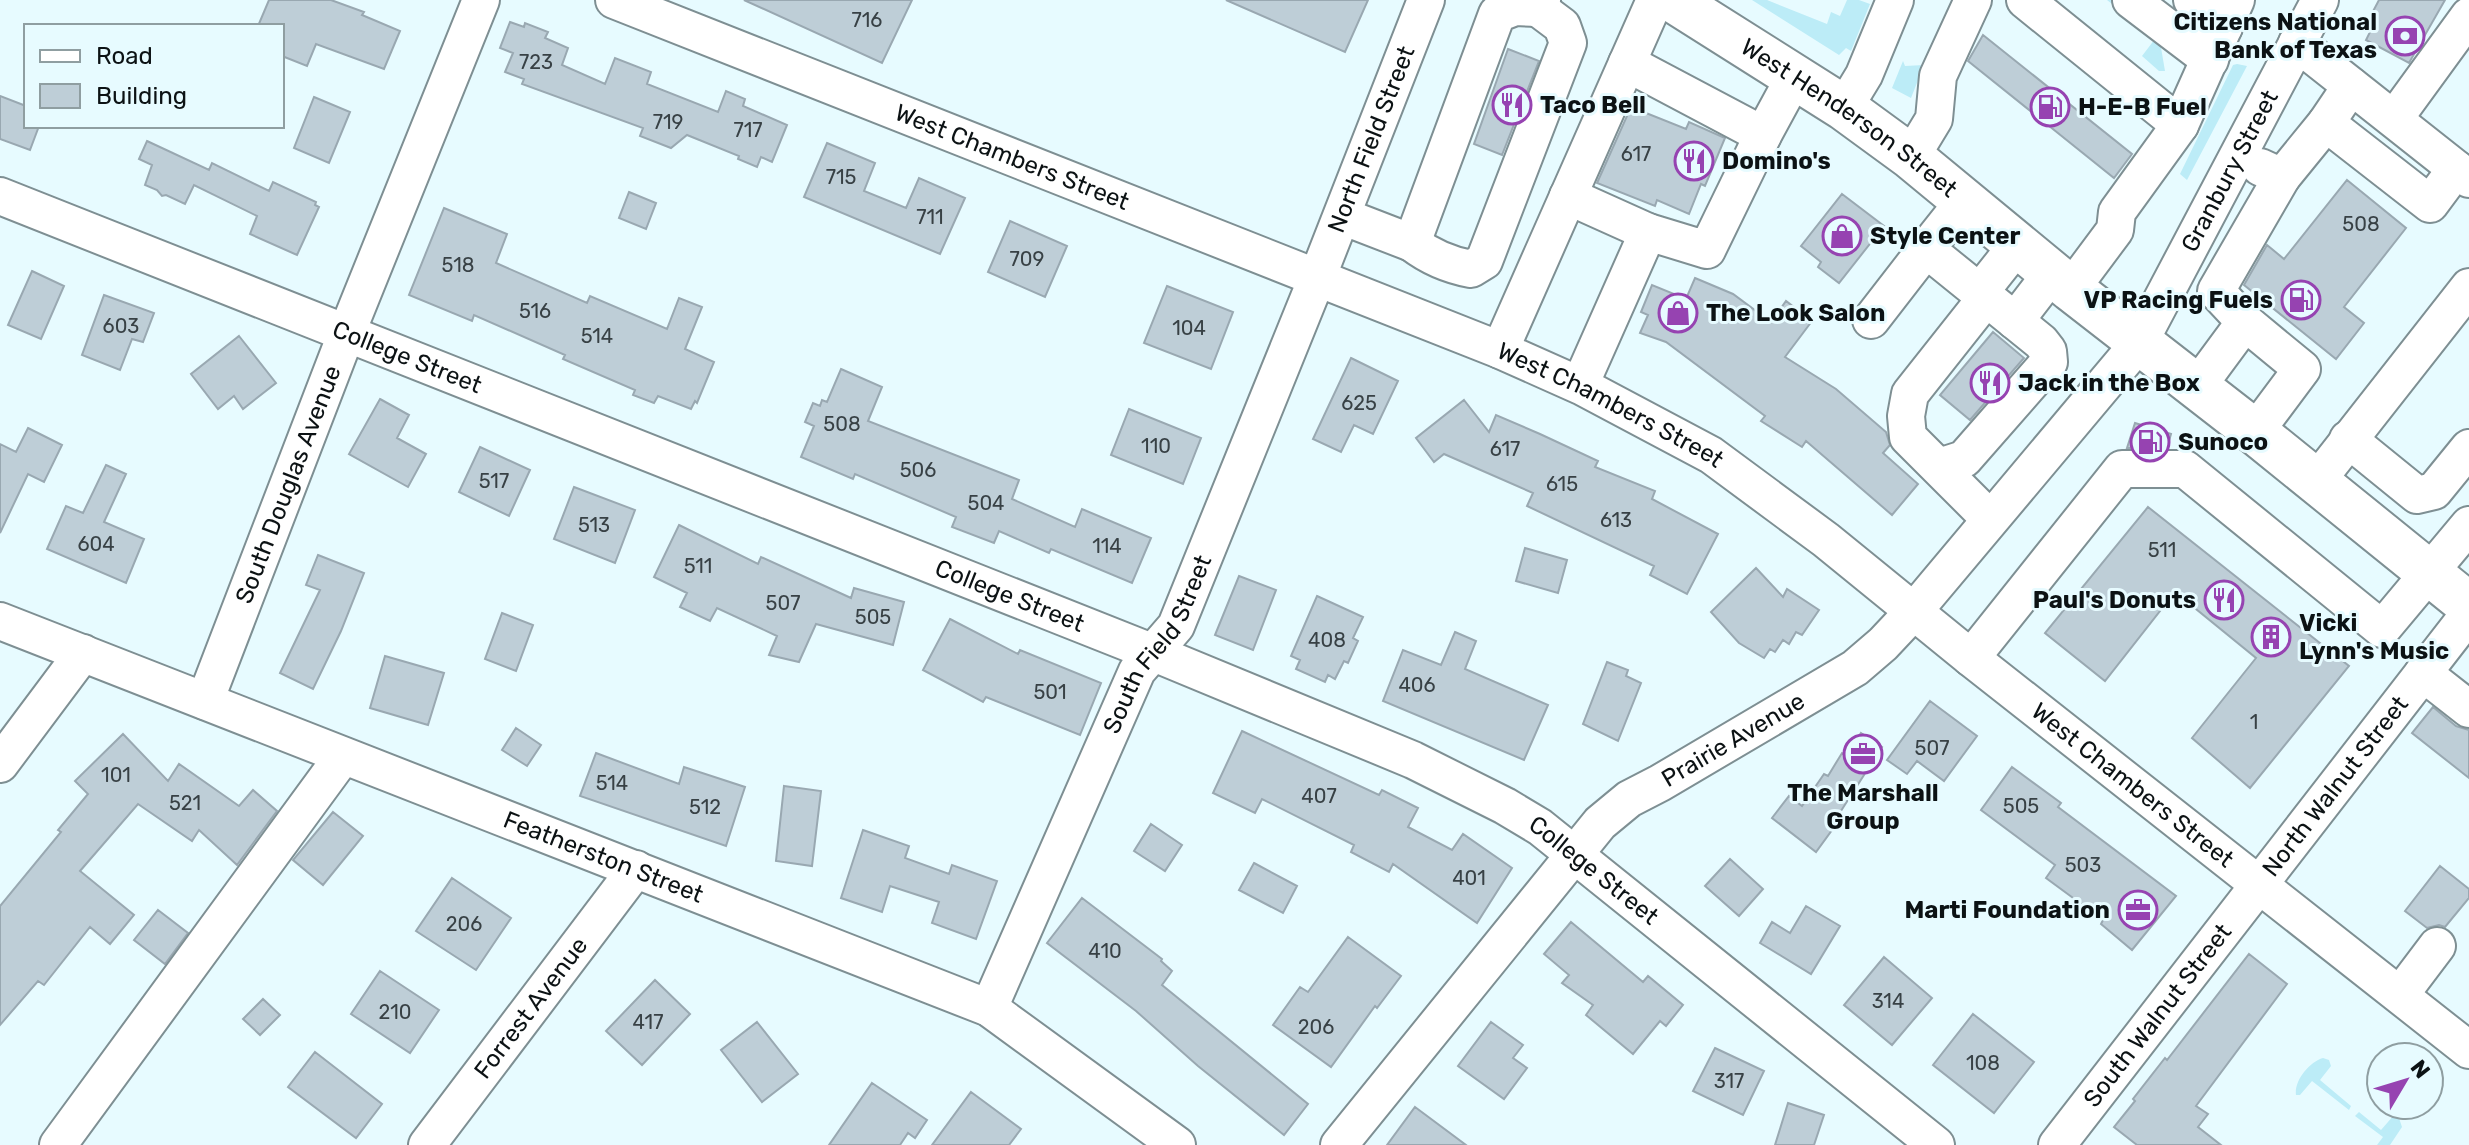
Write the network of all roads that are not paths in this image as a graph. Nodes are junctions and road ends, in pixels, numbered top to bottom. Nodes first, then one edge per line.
1 (481, 0) edge
2 (614, 0) edge
3 (1426, 0) edge
4 (1655, 0) edge
5 (1673, 0) edge
6 (1895, 0) edge
7 (1973, 0) edge
8 (2025, 0) edge
9 (2131, 0) edge
10 (2192, 0) edge
11 (2320, 0) edge
12 (1540, 4) edge
13 (2230, 14) edge
14 (2469, 16) edge
15 (2297, 43) junction
16 (2210, 60) junction
17 (1627, 63) junction
18 (1795, 76) junction
19 (2351, 86) junction
20 (1844, 108) junction
21 (2394, 119) junction
22 (2326, 123) junction
23 (2180, 125) junction
24 (1763, 135) junction
25 (2237, 156) junction
26 (1911, 157) junction
27 (2462, 174) edge
28 (2282, 177) junction
29 (0, 196) edge
30 (1568, 196) junction
31 (1965, 200) junction
32 (1342, 216) junction
33 (1648, 232) junction
34 (1412, 243) junction
35 (2018, 244) junction
36 (1926, 249) junction
37 (2186, 257) junction
38 (2227, 273) junction
39 (1317, 278) junction
40 (2061, 281) junction
41 (2469, 287) edge
42 (1983, 295) junction
43 (1871, 320) dead end
44 (2015, 321) junction
45 (2245, 322) junction
46 (347, 332) junction
47 (2139, 343) junction
48 (1500, 350) junction
49 (1580, 385) junction
50 (2197, 387) junction
51 (2255, 432) junction
52 (2348, 439) junction
53 (2469, 448) edge
54 (1939, 467) junction
55 (2316, 482) junction
56 (2442, 493) edge
57 (1990, 519) junction
58 (2469, 525) edge
59 (2381, 534) junction
60 (2430, 573) junction
61 (2469, 605) edge
62 (1914, 611) junction
63 (2469, 614) edge
64 (0, 621) edge
65 (83, 653) junction
66 (1154, 653) junction
67 (1971, 658) junction
68 (2423, 673) junction
69 (205, 701) junction
70 (2469, 709) edge
71 (343, 756) junction
72 (0, 764) edge
73 (1573, 853) junction
74 (636, 869) junction
75 (2258, 883) junction
76 (2437, 946) dead end
77 (2400, 995) junction
78 (989, 1008) junction
79 (2469, 1050) edge
80 (58, 1145) edge
81 (427, 1145) edge
82 (1177, 1145) edge
83 (1339, 1145) edge
84 (1936, 1145) edge
85 (2057, 1145) edge

1 - 46 street, South Douglas Avenue
2 - 39 street, West Chambers Street
3 - 32 street, North Field Street
4 - 17 street
5 - 18 main road, West Henderson Street
6 - 20 street
7 - 26 street
8 - 23 street
9 - 16 street
10 - 13 street
11 - 15 street, Granbury Street
12 - 34 street
12 - 34 street
13 - 16 street
14 - 21 street
15 - 19 street
15 - 25 street, Granbury Street
16 - 23 street
17 - 24 street
17 - 30 street
18 - 20 main road, West Henderson Street
18 - 24 street
19 - 21 street
19 - 22 street
20 - 26 main road, West Henderson Street
21 - 27 street
22 - 27 street
22 - 28 street
23 - 40 street
24 - 33 street
25 - 28 street
25 - 37 street, Granbury Street
26 - 31 main road, West Henderson Street
28 - 38 street
29 - 46 street, College Street
30 - 33 street
30 - 48 street
31 - 35 main road, West Henderson Street
31 - 36 street
32 - 34 street
32 - 39 street, North Field Street
33 - 49 street
35 - 40 main road, West Henderson Street
35 - 42 street
36 - 42 street
36 - 43 street
37 - 38 street
37 - 47 street, Granbury Street
38 - 45 street
39 - 48 street, West Chambers Street
39 - 66 street, South Field Street
40 - 44 street
40 - 47 main road, West Henderson Street
41 - 52 street
42 - 44 street
42 - 54 street
44 - 54 street
45 - 50 street
45 - 51 street
46 - 66 street, College Street
46 - 69 street, South Douglas Avenue
47 - 50 main road, West Henderson Street
47 - 57 street, Prairie Avenue
48 - 49 street, West Chambers Street
49 - 62 street, West Chambers Street
50 - 51 main road, West Henderson Street
51 - 55 main road, West Henderson Street
52 - 55 street
52 - 56 street
53 - 56 street
54 - 57 street
55 - 59 main road, West Henderson Street
56 - 59 street
57 - 62 street, Prairie Avenue
58 - 60 street
59 - 60 main road, West Henderson Street
60 - 61 main road, West Henderson Street
60 - 67 street
62 - 67 street, West Chambers Street
62 - 73 street, Prairie Avenue
63 - 68 street, North Walnut Street
64 - 65 street, Featherston Street
65 - 69 street, Featherston Street
65 - 72 street
66 - 73 street, College Street
66 - 78 street, South Field Street
67 - 75 street, West Chambers Street
68 - 70 street
68 - 75 street, North Walnut Street
69 - 71 street, Featherston Street
71 - 74 street, Featherston Street
71 - 80 street
73 - 83 street, Prairie Avenue
73 - 84 street, College Street
74 - 78 street, Featherston Street
74 - 81 street, Forrest Avenue
75 - 77 street, West Chambers Street
75 - 85 street, South Walnut Street
76 - 77 street
77 - 79 street, West Chambers Street
78 - 82 street, Featherston Street

